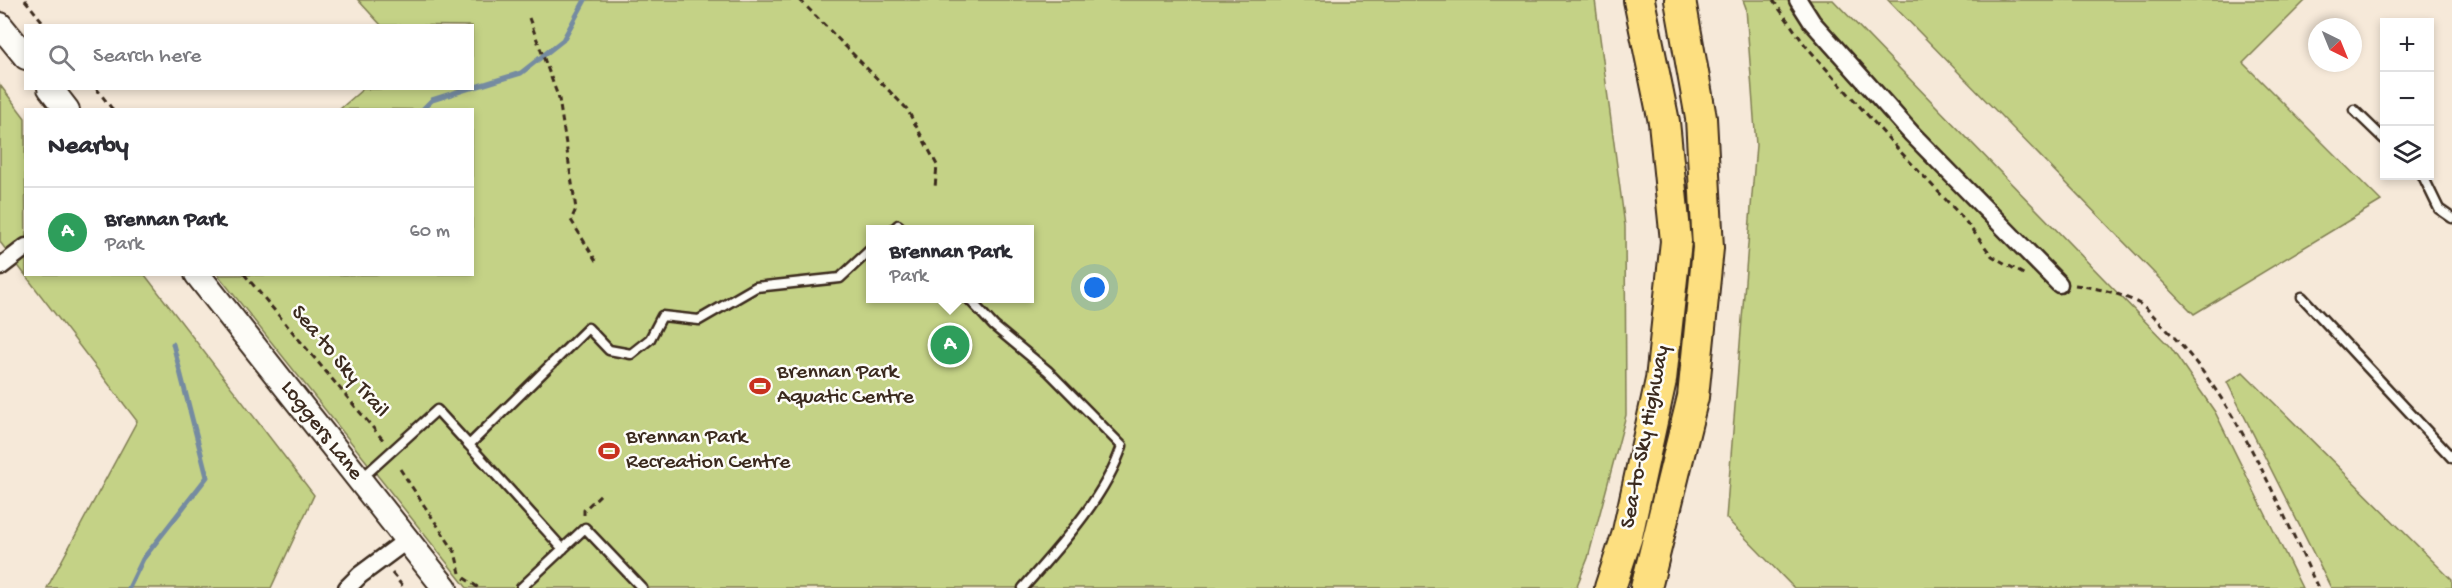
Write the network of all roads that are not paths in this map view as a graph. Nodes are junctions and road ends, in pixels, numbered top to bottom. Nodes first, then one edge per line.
1 (1639, 0) edge
2 (1680, 0) edge
3 (1798, 0) edge
4 (0, 25) edge
5 (24, 55) edge
6 (52, 90) edge
7 (65, 108) edge
8 (2354, 110) dead end
9 (2380, 134) edge
10 (2425, 180) edge
11 (2452, 218) edge
12 (24, 249) edge
13 (866, 254) edge
14 (0, 267) edge
15 (199, 276) edge
16 (2059, 284) dead end
17 (2301, 297) dead end
18 (973, 303) edge
19 (469, 445) junction
20 (2452, 458) edge
21 (360, 480) junction
22 (406, 540) junction
23 (563, 549) junction
24 (347, 588) edge
25 (445, 588) edge
26 (521, 588) edge
27 (642, 588) edge
28 (1023, 588) edge
29 (1610, 588) edge
30 (1646, 588) edge

1 - 29 highway, Sea-to-Sky Highway
2 - 30 highway, Sea-to-Sky Highway
3 - 16 street
4 - 5 street
6 - 7 street
8 - 9 lane
10 - 11 lane
12 - 14 street
13 - 19 lane
15 - 21 street, Loggers Lane
17 - 20 lane
18 - 28 lane
19 - 21 lane
19 - 23 lane
21 - 22 street, Loggers Lane
22 - 24 street
22 - 25 street, Loggers Lane
23 - 26 lane
23 - 27 lane

